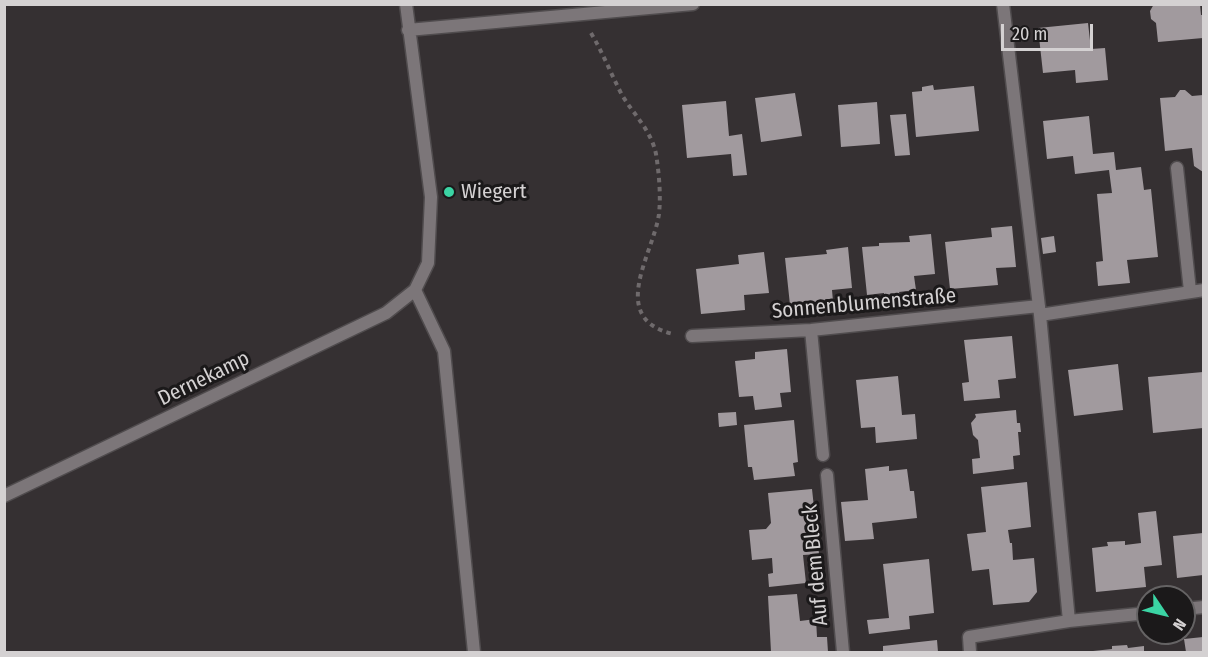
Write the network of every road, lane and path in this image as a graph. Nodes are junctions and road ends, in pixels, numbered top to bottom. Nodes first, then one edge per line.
1 (406, 4) edge
2 (693, 4) edge
3 (1003, 4) edge
4 (580, 15) junction
5 (408, 30) junction
6 (1177, 168) dead end
7 (415, 290) junction
8 (1203, 290) edge
9 (1190, 291) junction
10 (1040, 311) junction
11 (811, 330) junction
12 (692, 336) joint
13 (823, 455) dead end
14 (827, 475) dead end
15 (4, 496) edge
16 (1136, 614) edge
17 (1069, 621) junction
18 (474, 652) edge
19 (843, 652) edge
20 (970, 652) edge

1 - 5 street, Dernekamp
2 - 4 street
3 - 10 street
4 - 5 street
4 - 12 path
5 - 7 street, Dernekamp
6 - 9 street
7 - 15 street, Dernekamp
7 - 18 street
8 - 9 street, Sonnenblumenstraße
9 - 10 street, Sonnenblumenstraße
10 - 11 street, Sonnenblumenstraße
10 - 17 street
11 - 12 street, Sonnenblumenstraße
11 - 13 street
14 - 19 street, Auf dem Bleck
16 - 17 street
17 - 20 street

